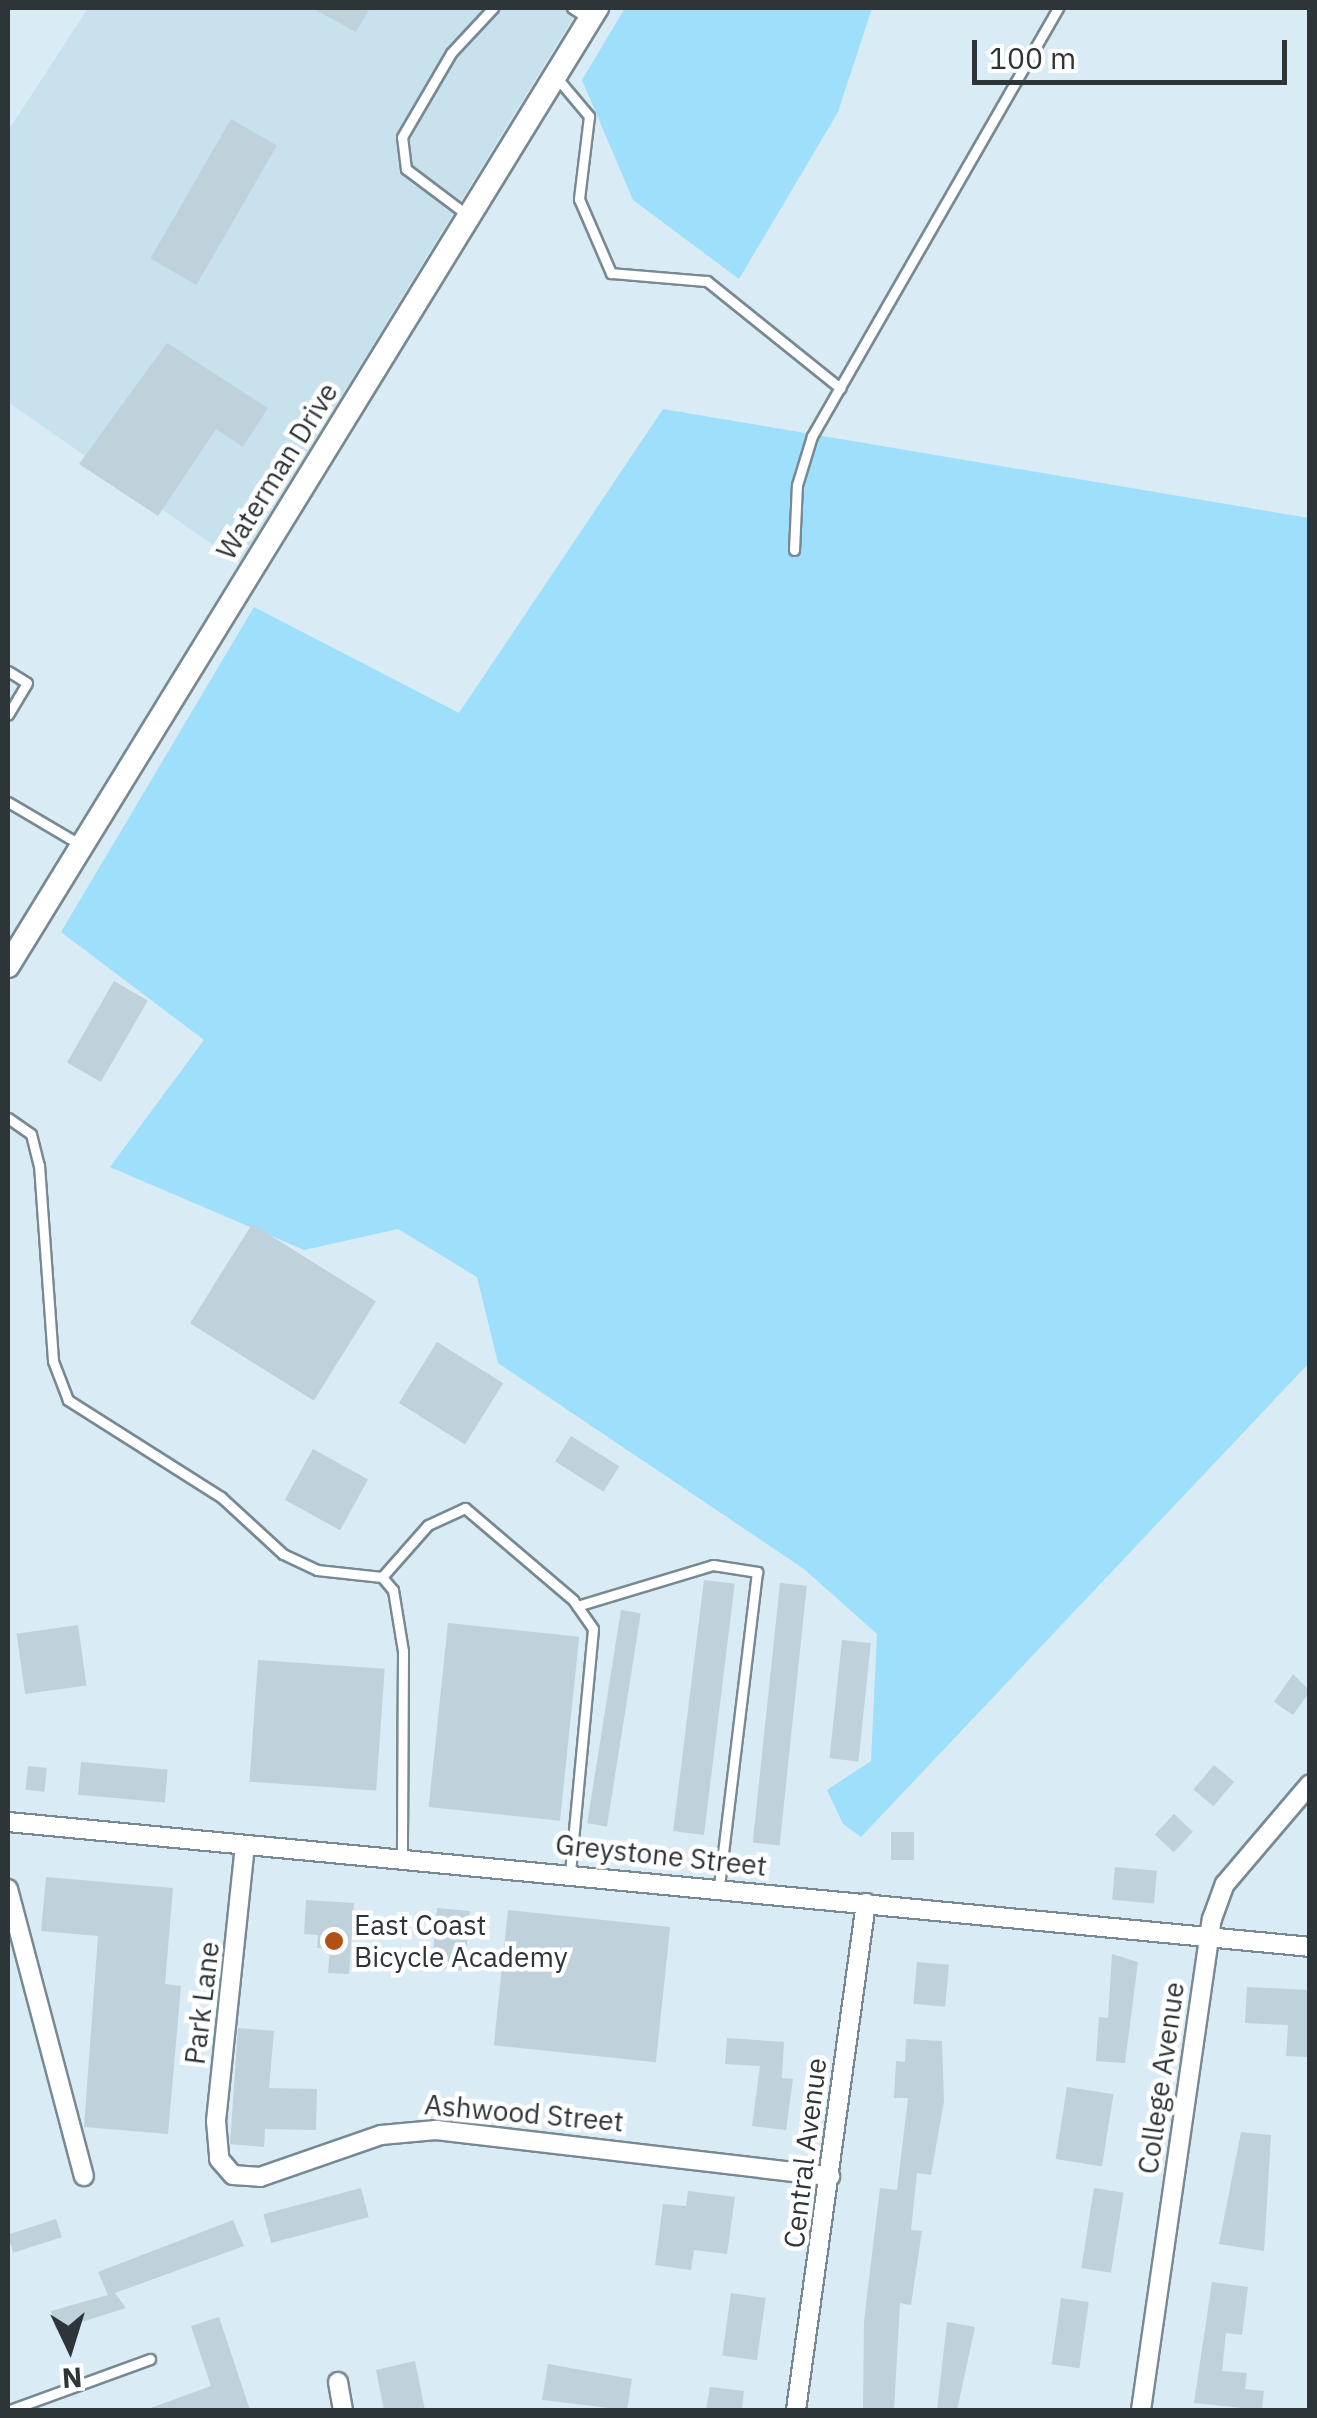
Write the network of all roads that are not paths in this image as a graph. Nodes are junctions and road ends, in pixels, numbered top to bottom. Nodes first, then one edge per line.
1 (494, 8) edge
2 (1058, 8) edge
3 (586, 11) edge
4 (555, 77) junction
5 (469, 216) junction
6 (840, 388) junction
7 (794, 550) dead end
8 (8, 671) edge
9 (8, 715) edge
10 (8, 802) edge
11 (81, 846) junction
12 (8, 966) edge
13 (8, 1118) edge
14 (382, 1578) junction
15 (577, 1606) junction
16 (1310, 1784) edge
17 (8, 1822) edge
18 (245, 1845) junction
19 (402, 1858) junction
20 (570, 1874) junction
21 (719, 1887) junction
22 (8, 1889) edge
23 (866, 1903) junction
24 (1208, 1936) junction
25 (1310, 1947) edge
26 (223, 2167) joint
27 (84, 2176) dead end
28 (830, 2176) junction
29 (150, 2359) dead end
30 (338, 2382) dead end
31 (9, 2410) edge
32 (343, 2410) edge
33 (796, 2410) edge
34 (1141, 2410) edge

1 - 5 lane
2 - 6 lane
3 - 4 street, Waterman Drive
4 - 5 street, Waterman Drive
4 - 6 lane
5 - 11 street, Waterman Drive
6 - 7 lane
8 - 9 lane
10 - 11 lane
11 - 12 street, Waterman Drive
13 - 14 lane
14 - 15 lane
14 - 19 lane
15 - 20 lane
15 - 21 lane
16 - 24 street, College Avenue
17 - 18 street, Greystone Street
18 - 19 street, Greystone Street
18 - 26 street, Park Lane
19 - 20 street, Greystone Street
20 - 21 street, Greystone Street
21 - 23 street, Greystone Street
22 - 27 street
23 - 24 street, Greystone Street
23 - 28 street, Central Avenue
24 - 25 street, Greystone Street
24 - 34 street, College Avenue
26 - 28 street, Ashwood Street
28 - 33 street, Central Avenue
29 - 31 lane
30 - 32 street

